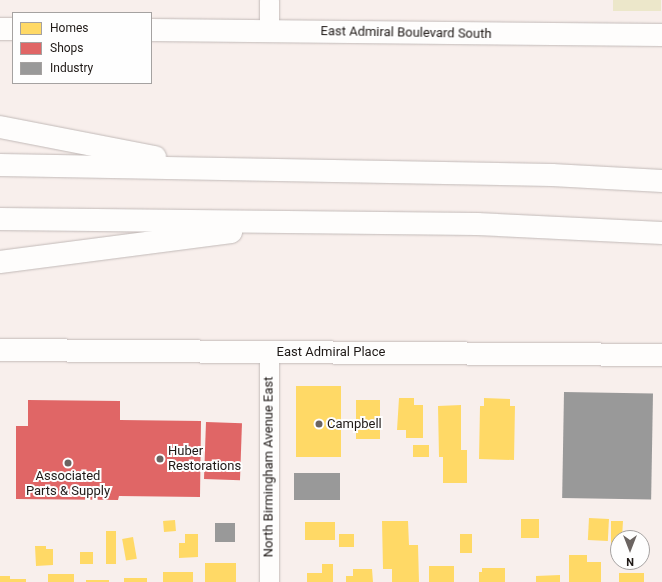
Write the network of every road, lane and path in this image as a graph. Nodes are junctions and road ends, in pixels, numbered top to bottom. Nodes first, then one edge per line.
1 (269, 0) edge
2 (0, 29) edge
3 (12, 29) edge
4 (152, 30) edge
5 (269, 31) junction
6 (662, 35) edge
7 (0, 127) edge
8 (0, 165) edge
9 (213, 169) junction
10 (662, 181) edge
11 (0, 219) edge
12 (315, 221) junction
13 (662, 233) edge
14 (0, 262) edge
15 (0, 350) edge
16 (269, 352) junction
17 (662, 355) edge
18 (269, 582) edge

1 - 5 street
2 - 3 main road
4 - 5 main road, East Admiral Boulevard South
5 - 6 main road, East Admiral Boulevard South
7 - 9 main road
8 - 9 main road
9 - 10 main road
11 - 12 main road
12 - 13 main road
12 - 14 main road
15 - 16 main road, East Admiral Place
16 - 17 main road, East Admiral Place
16 - 18 street, North Birmingham Avenue East

